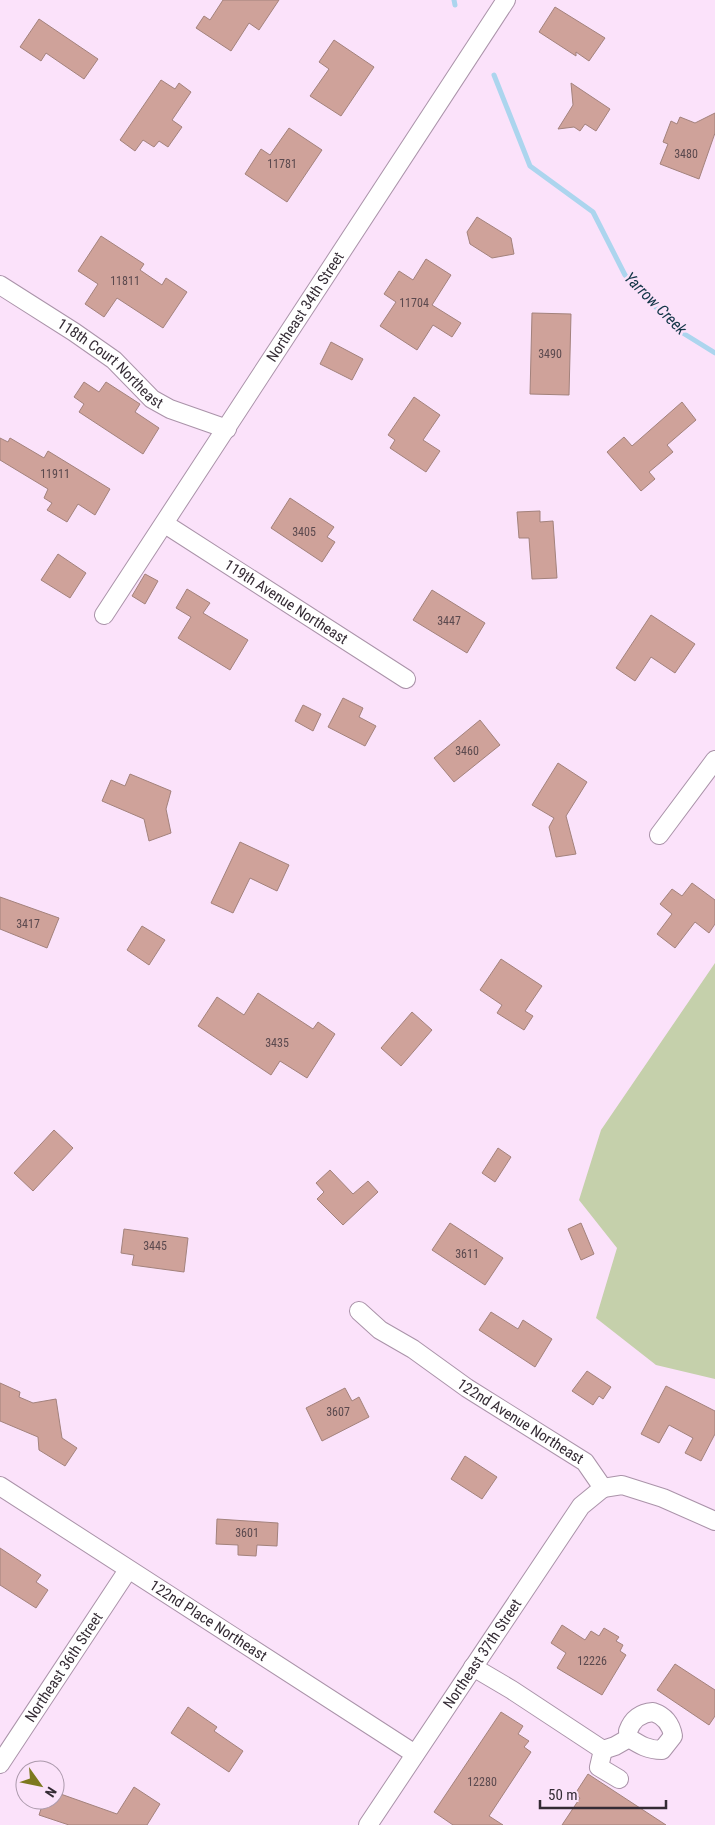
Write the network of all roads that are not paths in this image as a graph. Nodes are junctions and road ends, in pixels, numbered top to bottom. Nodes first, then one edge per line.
1 (506, 0) edge
2 (0, 285) edge
3 (227, 428) junction
4 (165, 524) junction
5 (104, 615) dead end
6 (406, 679) dead end
7 (715, 760) edge
8 (659, 835) dead end
9 (359, 1310) dead end
10 (0, 1486) edge
11 (603, 1488) junction
12 (715, 1521) edge
13 (128, 1570) junction
14 (473, 1667) junction
15 (629, 1738) dead end
16 (603, 1750) junction
17 (415, 1754) junction
18 (0, 1764) edge
19 (619, 1779) dead end
20 (368, 1825) edge

1 - 3 street, Northeast 34th Street
2 - 3 street, 118th Court Northeast
3 - 4 street, Northeast 34th Street
4 - 5 street, Northeast 34th Street
4 - 6 street, 119th Avenue Northeast
7 - 8 street
9 - 11 street, 122nd Avenue Northeast
10 - 13 street, 122nd Place Northeast
11 - 12 street
11 - 14 street, Northeast 37th Street
13 - 17 street, 122nd Place Northeast
13 - 18 street, Northeast 36th Street
14 - 16 street
14 - 17 street, Northeast 37th Street
15 - 16 street
16 - 19 street
17 - 20 street, Northeast 37th Street

